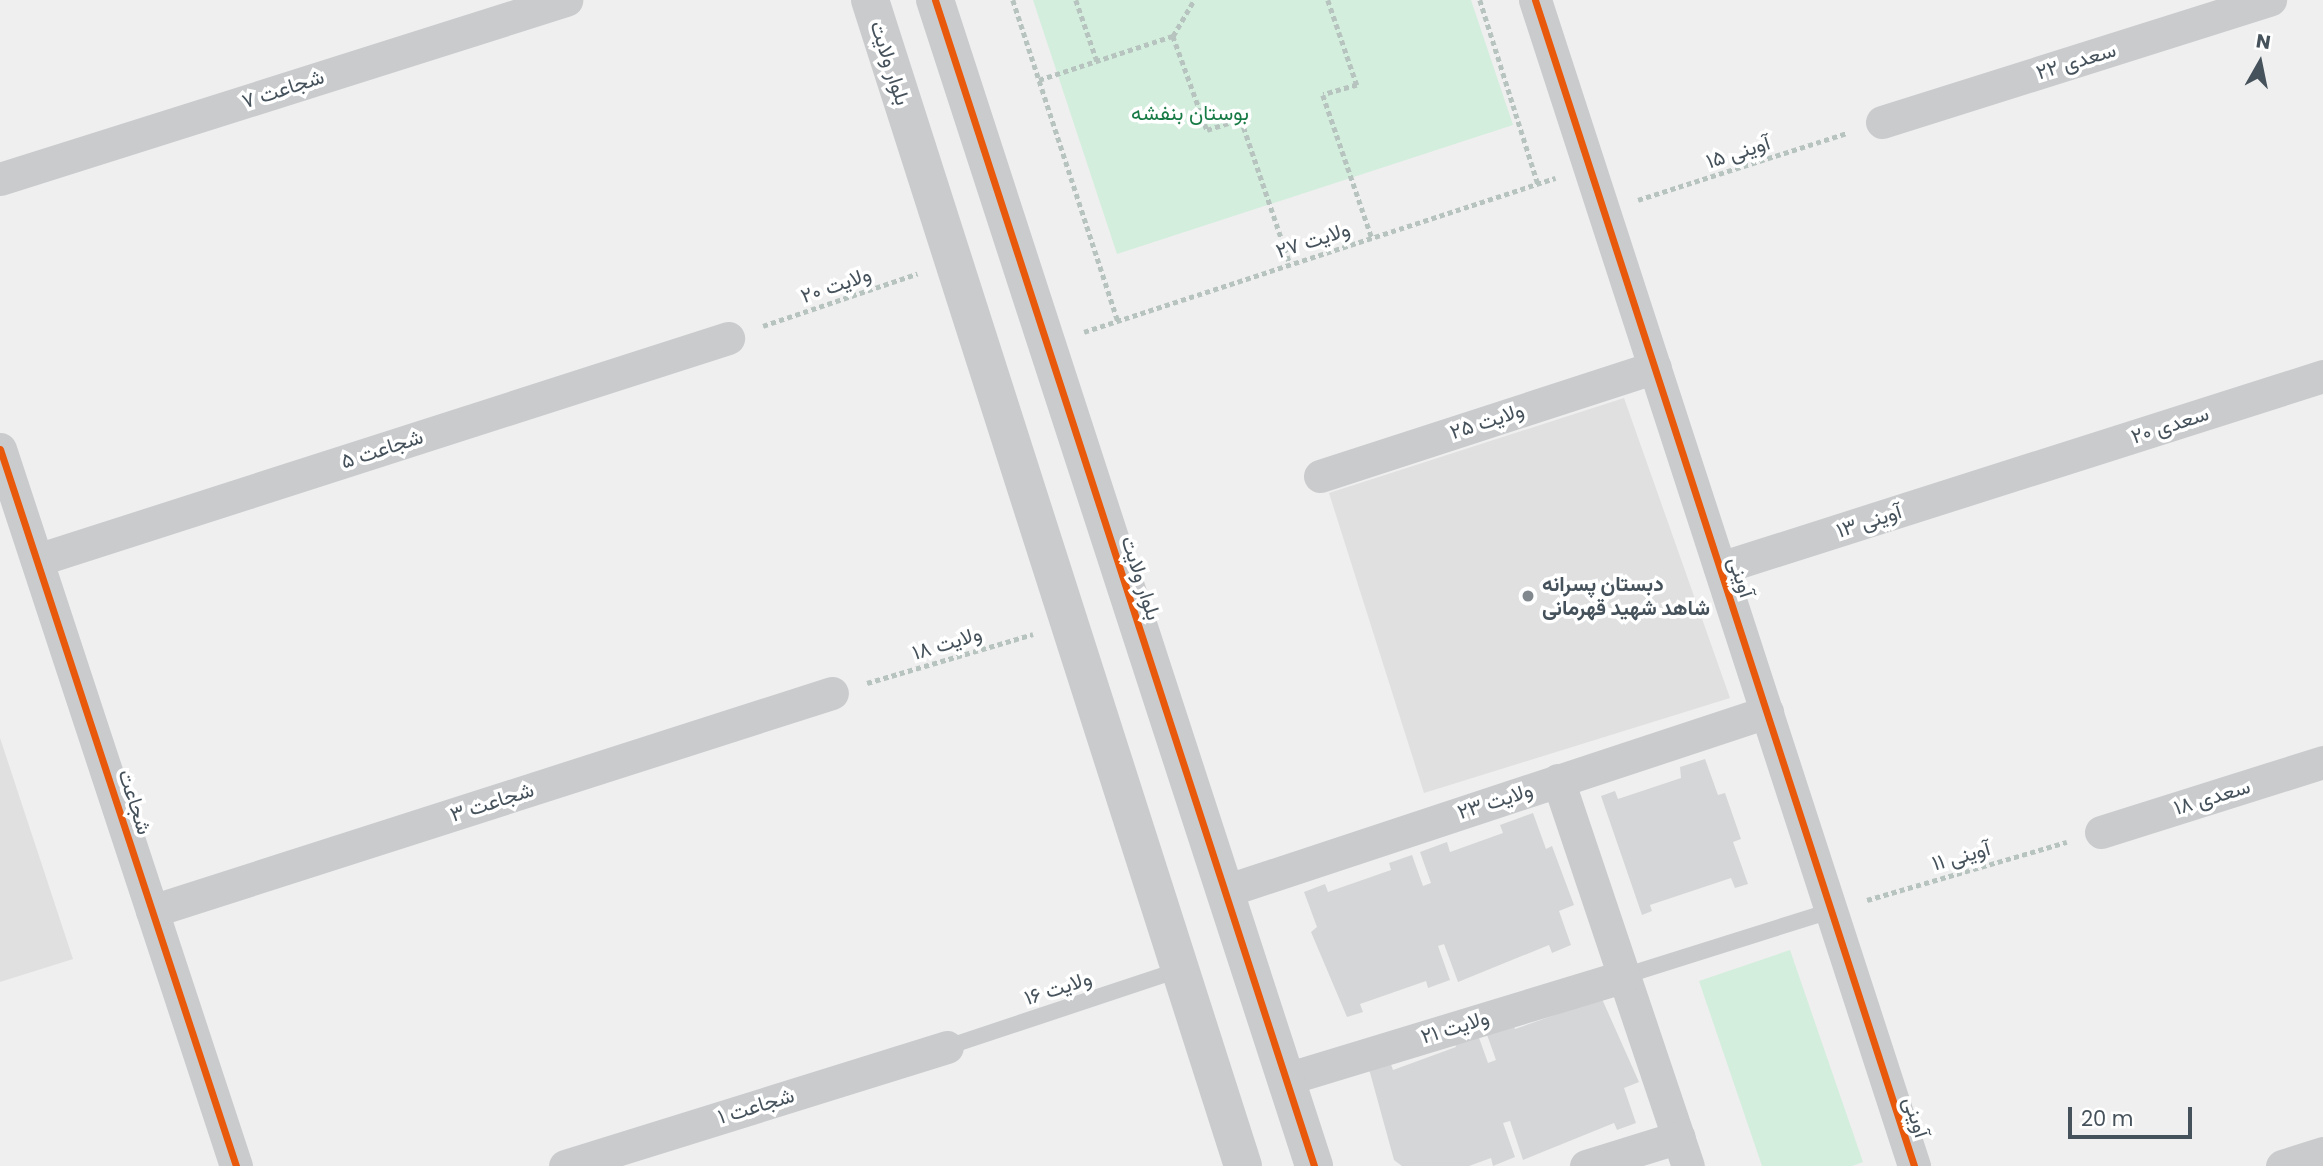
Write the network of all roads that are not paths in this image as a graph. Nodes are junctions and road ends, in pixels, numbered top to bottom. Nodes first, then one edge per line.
1 (566, 0) edge
2 (870, 0) edge
3 (935, 0) edge
4 (1535, 0) edge
5 (2270, 0) edge
6 (1882, 122) road end
7 (0, 178) edge
8 (728, 338) road end
9 (1655, 367) junction
10 (2323, 376) edge
11 (0, 449) edge
12 (2017, 474) joint
13 (1320, 476) dead end
14 (37, 560) junction
15 (1720, 568) junction
16 (832, 693) road end
17 (1767, 712) junction
18 (2323, 762) edge
19 (1558, 780) junction
20 (2101, 832) road end
21 (1225, 891) junction
22 (152, 911) junction
23 (1830, 911) junction
24 (1182, 969) junction
25 (1624, 976) junction
26 (947, 1046) joint
27 (1286, 1079) junction
28 (1683, 1151) edge
29 (2323, 1153) edge
30 (236, 1166) edge
31 (565, 1166) edge
32 (1243, 1166) edge
33 (1314, 1166) edge
34 (1586, 1166) edge
35 (1914, 1166) edge
36 (2281, 1166) edge

1 - 7 street, شجاعت ۷
2 - 24 street, بلوار ولایت
3 - 21 street, بلوار ولایت
4 - 9 street, آوینی
5 - 6 street, سعدی ۲۲
8 - 14 street, شجاعت ۵
9 - 13 street, ولایت ۲۵
9 - 15 street, آوینی
10 - 12 street, سعدی ۲۰
11 - 14 street, شجاعت
12 - 15 street, آوینی ۱۳
14 - 22 street, شجاعت
15 - 17 street, آوینی
16 - 22 street, شجاعت ۳
17 - 19 street, ولایت ۲۳
17 - 23 street, آوینی
18 - 20 street, سعدی ۱۸
19 - 21 street, ولایت ۲۳
19 - 25 street
21 - 27 street, بلوار ولایت
22 - 30 street, شجاعت
23 - 25 lane
23 - 35 street, آوینی
24 - 26 lane, ولایت ۱۶
24 - 32 street, بلوار ولایت
25 - 27 street, ولایت ۲۱
25 - 28 street
26 - 31 street, شجاعت ۱
27 - 33 street, بلوار ولایت
28 - 34 street
29 - 36 street

